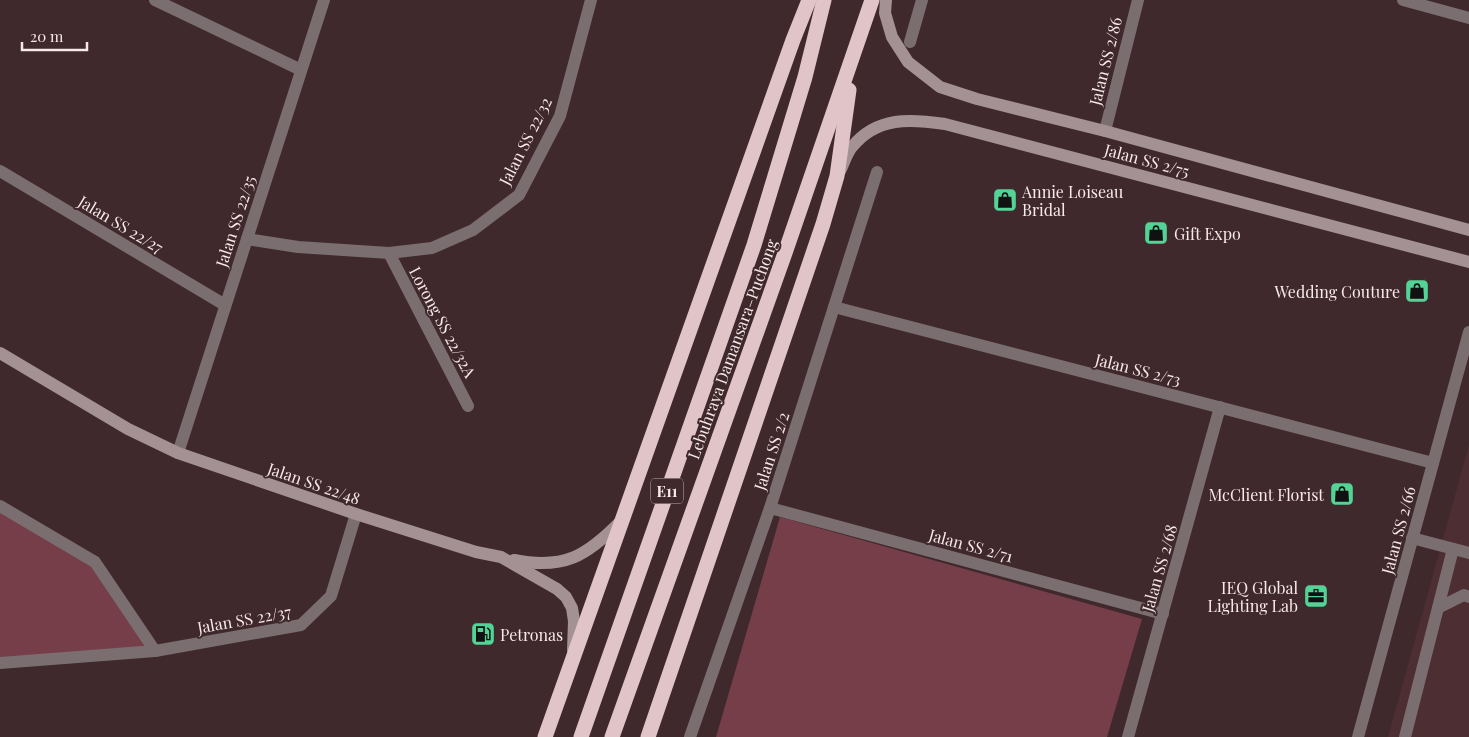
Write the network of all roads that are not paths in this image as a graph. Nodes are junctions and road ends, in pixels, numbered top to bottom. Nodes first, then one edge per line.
1 (155, 0) edge
2 (324, 0) edge
3 (592, 0) edge
4 (809, 0) edge
5 (824, 0) edge
6 (872, 0) edge
7 (886, 0) edge
8 (922, 0) edge
9 (1138, 0) edge
10 (1403, 0) edge
11 (1469, 18) edge
12 (910, 42) dead end
13 (852, 60) junction
14 (301, 70) junction
15 (1105, 131) junction
16 (0, 171) edge
17 (877, 172) dead end
18 (837, 176) junction
19 (1469, 230) edge
20 (247, 239) junction
21 (389, 253) junction
22 (1469, 262) edge
23 (225, 305) junction
24 (834, 307) junction
25 (1469, 332) edge
26 (0, 353) edge
27 (468, 406) dead end
28 (1220, 407) junction
29 (178, 453) junction
30 (1433, 463) junction
31 (0, 506) edge
32 (770, 508) junction
33 (356, 514) junction
34 (626, 516) junction
35 (1412, 538) junction
36 (1453, 549) junction
37 (1469, 554) edge
38 (501, 557) junction
39 (1469, 597) edge
40 (1438, 608) junction
41 (1163, 614) junction
42 (155, 651) junction
43 (572, 660) junction
44 (0, 663) edge
45 (545, 737) edge
46 (581, 737) edge
47 (612, 737) edge
48 (648, 737) edge
49 (690, 737) edge
50 (1128, 737) edge
51 (1358, 737) edge
52 (1405, 737) edge

1 - 14 street
2 - 14 street, Jalan SS 22/35
3 - 21 street, Jalan SS 22/32
4 - 34 highway
5 - 46 highway, Lebuhraya Damansara–Puchong / E11
6 - 13 highway, Lebuhraya Damansara–Puchong / E11
7 - 15 street, Jalan SS 2/75
8 - 12 street
9 - 15 street, Jalan SS 2/86
10 - 11 street
13 - 18 highway
13 - 47 highway, Lebuhraya Damansara–Puchong / E11
14 - 20 street, Jalan SS 22/35
15 - 19 street, Jalan SS 2/75
16 - 23 street, Jalan SS 22/27
17 - 24 street, Jalan SS 2/2
18 - 22 street, Jalan SS 2/75
18 - 48 highway
20 - 21 street, Jalan SS 22/32
20 - 23 street, Jalan SS 22/35
21 - 27 street, Lorong SS 22/32A
23 - 29 street, Jalan SS 22/35
24 - 28 street, Jalan SS 2/73
24 - 32 street, Jalan SS 2/2
25 - 30 street, Jalan SS 2/66
26 - 29 street, Jalan SS 22/48
28 - 30 street, Jalan SS 2/73
28 - 41 street, Jalan SS 2/68
29 - 33 street, Jalan SS 22/48
30 - 35 street, Jalan SS 2/66
31 - 42 street
32 - 41 street, Jalan SS 2/71
32 - 49 street, Jalan SS 2/2
33 - 38 street, Jalan SS 22/48
33 - 42 street, Jalan SS 22/37
34 - 38 street
34 - 43 highway
35 - 36 street
35 - 51 street, Jalan SS 2/66
36 - 37 street
36 - 40 street
38 - 43 street, Jalan SS 22/48
39 - 40 street
40 - 52 street
41 - 50 street, Jalan SS 2/68
42 - 44 street, Jalan SS 22/37
43 - 45 highway

